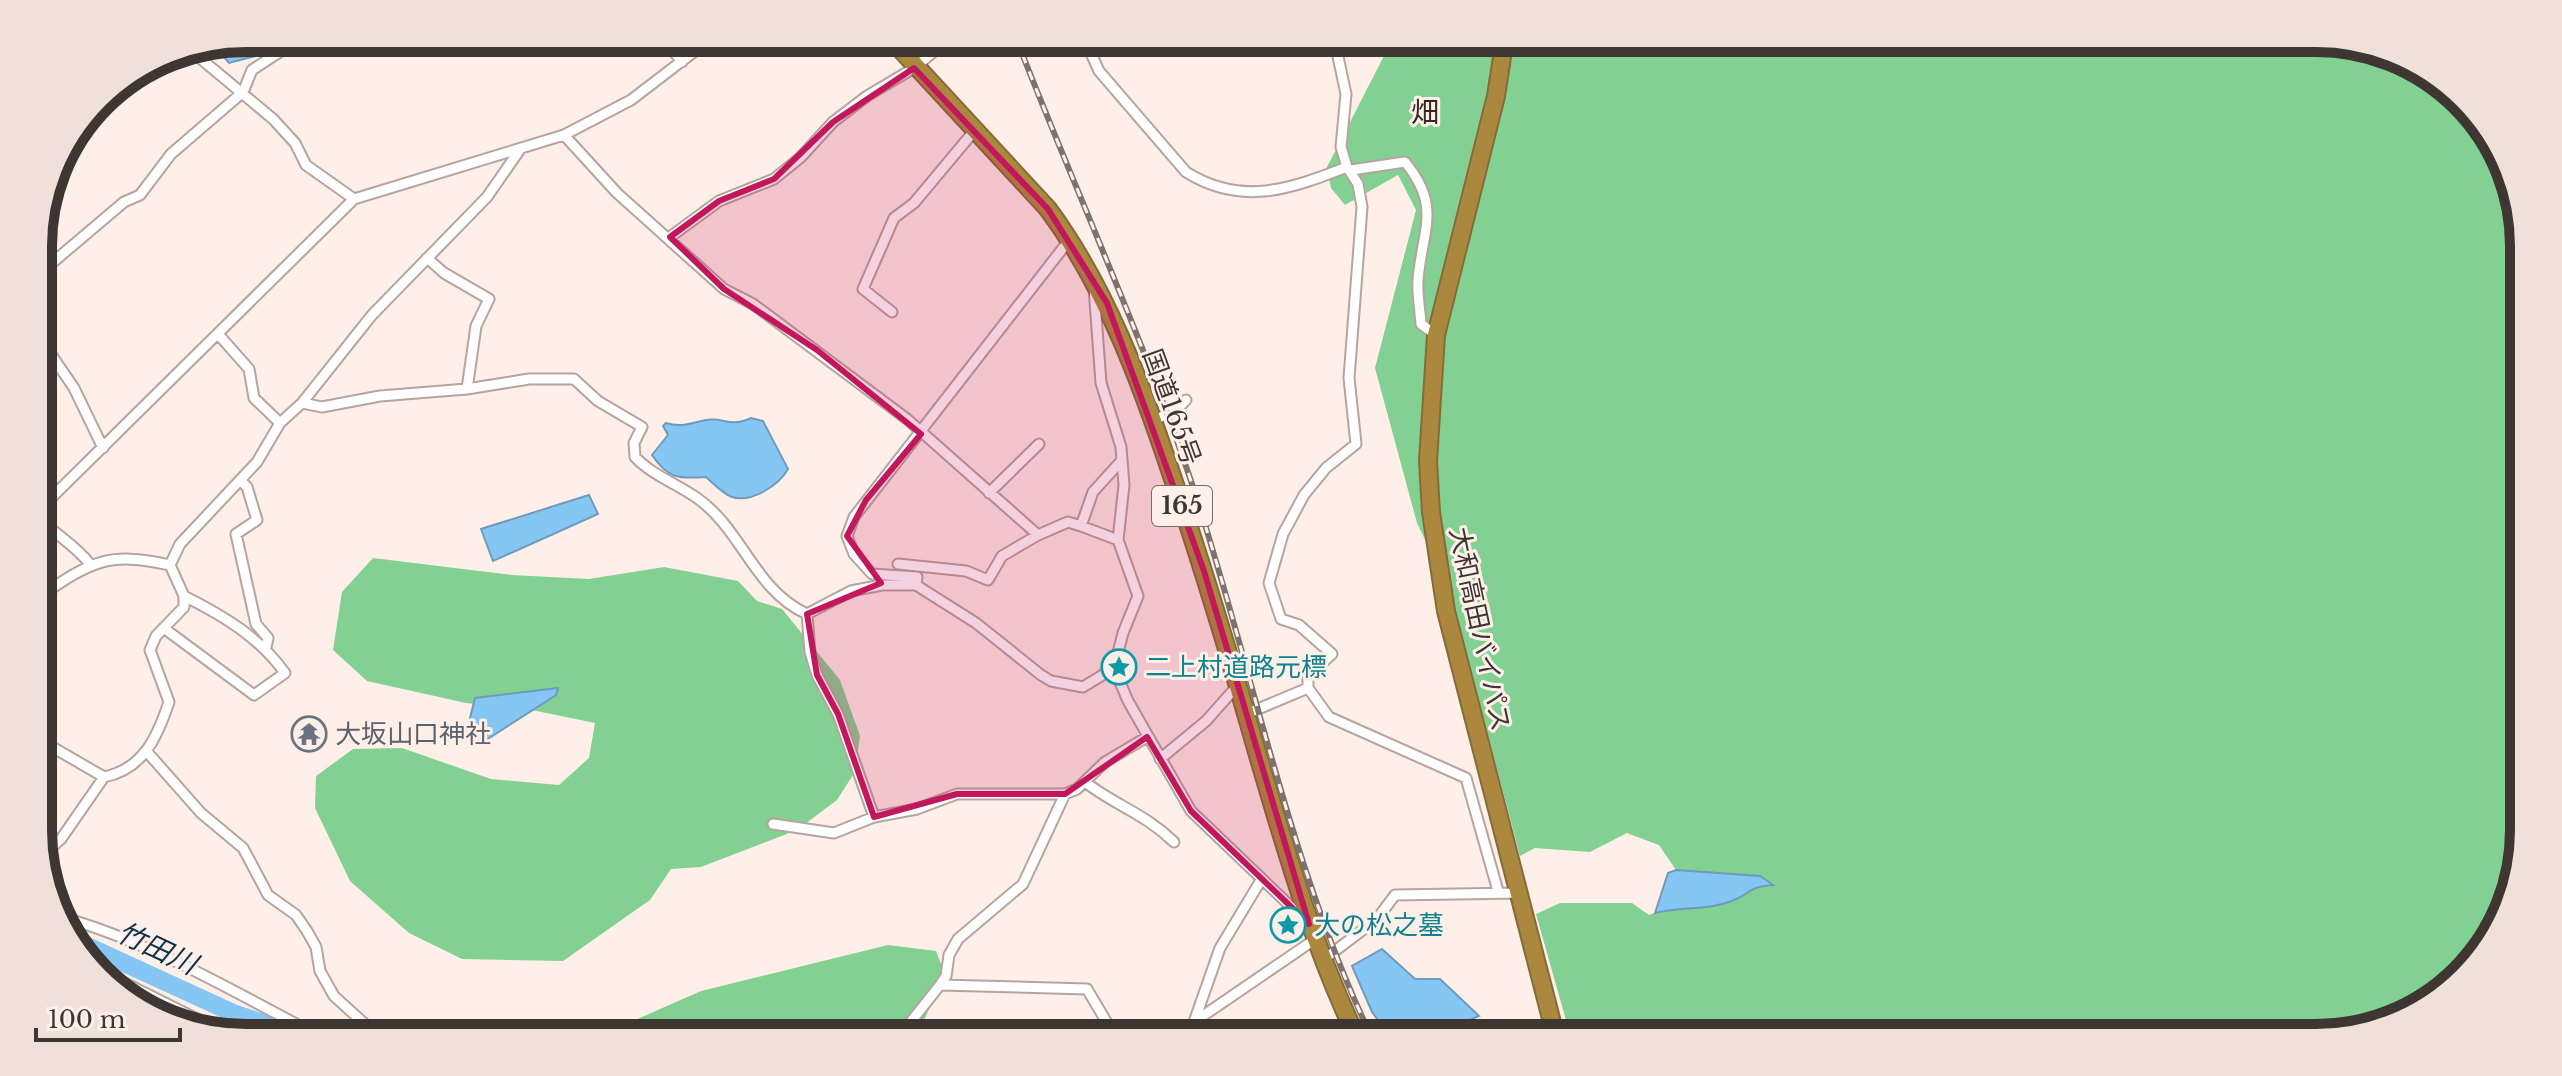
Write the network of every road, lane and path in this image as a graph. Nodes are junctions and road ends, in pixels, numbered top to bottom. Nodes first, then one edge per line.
1 (280, 52) edge
2 (674, 52) edge
3 (694, 52) edge
4 (901, 52) edge
5 (933, 52) edge
6 (1090, 52) edge
7 (1337, 52) edge
8 (1503, 52) edge
9 (200, 58) edge
10 (682, 62) junction
11 (914, 68) junction
12 (243, 92) junction
13 (975, 130) junction
14 (564, 135) junction
15 (519, 151) junction
16 (1349, 168) junction
17 (354, 199) junction
18 (670, 237) junction
19 (1070, 239) junction
20 (427, 258) junction
21 (52, 263) edge
22 (1094, 280) junction
23 (892, 312) dead end
24 (218, 334) junction
25 (1436, 335) junction
26 (52, 356) edge
27 (467, 389) junction
28 (1186, 400) dead end
29 (302, 403) junction
30 (1153, 421) junction
31 (280, 423) junction
32 (921, 434) junction
33 (1039, 444) dead end
34 (103, 448) junction
35 (1122, 460) junction
36 (240, 480) junction
37 (989, 493) junction
38 (52, 497) edge
39 (1081, 526) junction
40 (52, 531) edge
41 (1038, 535) junction
42 (1118, 540) junction
43 (90, 564) junction
44 (898, 564) dead end
45 (170, 565) junction
46 (916, 585) junction
47 (52, 589) edge
48 (184, 596) junction
49 (807, 614) junction
50 (165, 629) junction
51 (266, 647) junction
52 (1114, 668) junction
53 (1238, 685) junction
54 (1308, 688) junction
55 (1246, 714) junction
56 (1147, 737) junction
57 (52, 747) edge
58 (148, 753) junction
59 (1160, 759) junction
60 (104, 777) junction
61 (1085, 782) junction
62 (1065, 794) junction
63 (874, 817) junction
64 (773, 824) dead end
65 (1174, 842) dead end
66 (53, 847) edge
67 (1261, 880) junction
68 (1498, 891) junction
69 (1518, 893) junction
70 (76, 922) edge
71 (1312, 932) junction
72 (1323, 961) junction
73 (940, 985) junction
74 (132, 986) edge
75 (190, 1016) edge
76 (1194, 1022) joint
77 (296, 1024) edge
78 (365, 1024) edge
79 (909, 1024) edge
80 (1108, 1024) edge
81 (1351, 1024) edge
82 (1552, 1024) edge

1 - 12 street
2 - 10 street
3 - 10 street
4 - 11 highway, 国道165号 / 165
5 - 11 street
6 - 16 street
7 - 16 street
8 - 25 highway, 大和高田バイパス
9 - 12 street
10 - 14 street
11 - 13 highway, 国道165号 / 165
11 - 18 street
12 - 17 street
12 - 21 street
13 - 19 highway, 国道165号 / 165
13 - 23 street
14 - 15 street
14 - 18 street
15 - 17 street
15 - 20 street
16 - 25 street
16 - 54 street
17 - 24 street
18 - 32 street
19 - 22 highway, 国道165号 / 165
19 - 32 street
20 - 27 street
20 - 29 street
22 - 30 highway, 国道165号 / 165
22 - 35 street
24 - 31 street
24 - 34 street
25 - 69 highway, 大和高田バイパス
26 - 34 street
27 - 29 street
27 - 49 street
28 - 30 street
29 - 31 street
30 - 53 highway, 国道165号 / 165
31 - 36 street
32 - 37 street
32 - 46 street
33 - 37 street
34 - 38 street
35 - 39 street
35 - 42 street
36 - 45 street
36 - 51 street
37 - 41 street
39 - 41 street
39 - 42 street
40 - 43 street
41 - 44 street
42 - 52 street
43 - 45 street
43 - 47 street
45 - 48 street
46 - 49 street
46 - 52 street
48 - 50 street
48 - 51 street
49 - 63 street
50 - 51 street
50 - 58 street
52 - 56 street
53 - 55 highway, 国道165号 / 165
53 - 59 street
54 - 55 street
54 - 68 street
55 - 71 highway, 国道165号 / 165
56 - 59 street
56 - 61 street
57 - 60 street
58 - 60 street
58 - 78 street
59 - 67 street
60 - 66 street
61 - 62 street
61 - 65 street
62 - 63 street
62 - 73 street
63 - 64 street
67 - 71 street
67 - 76 street
68 - 69 street
68 - 72 street
69 - 82 highway, 大和高田バイパス
70 - 77 street
71 - 72 highway, 国道165号 / 165
71 - 76 street
72 - 81 highway, 国道165号 / 165
73 - 79 street
73 - 80 street
74 - 75 street

